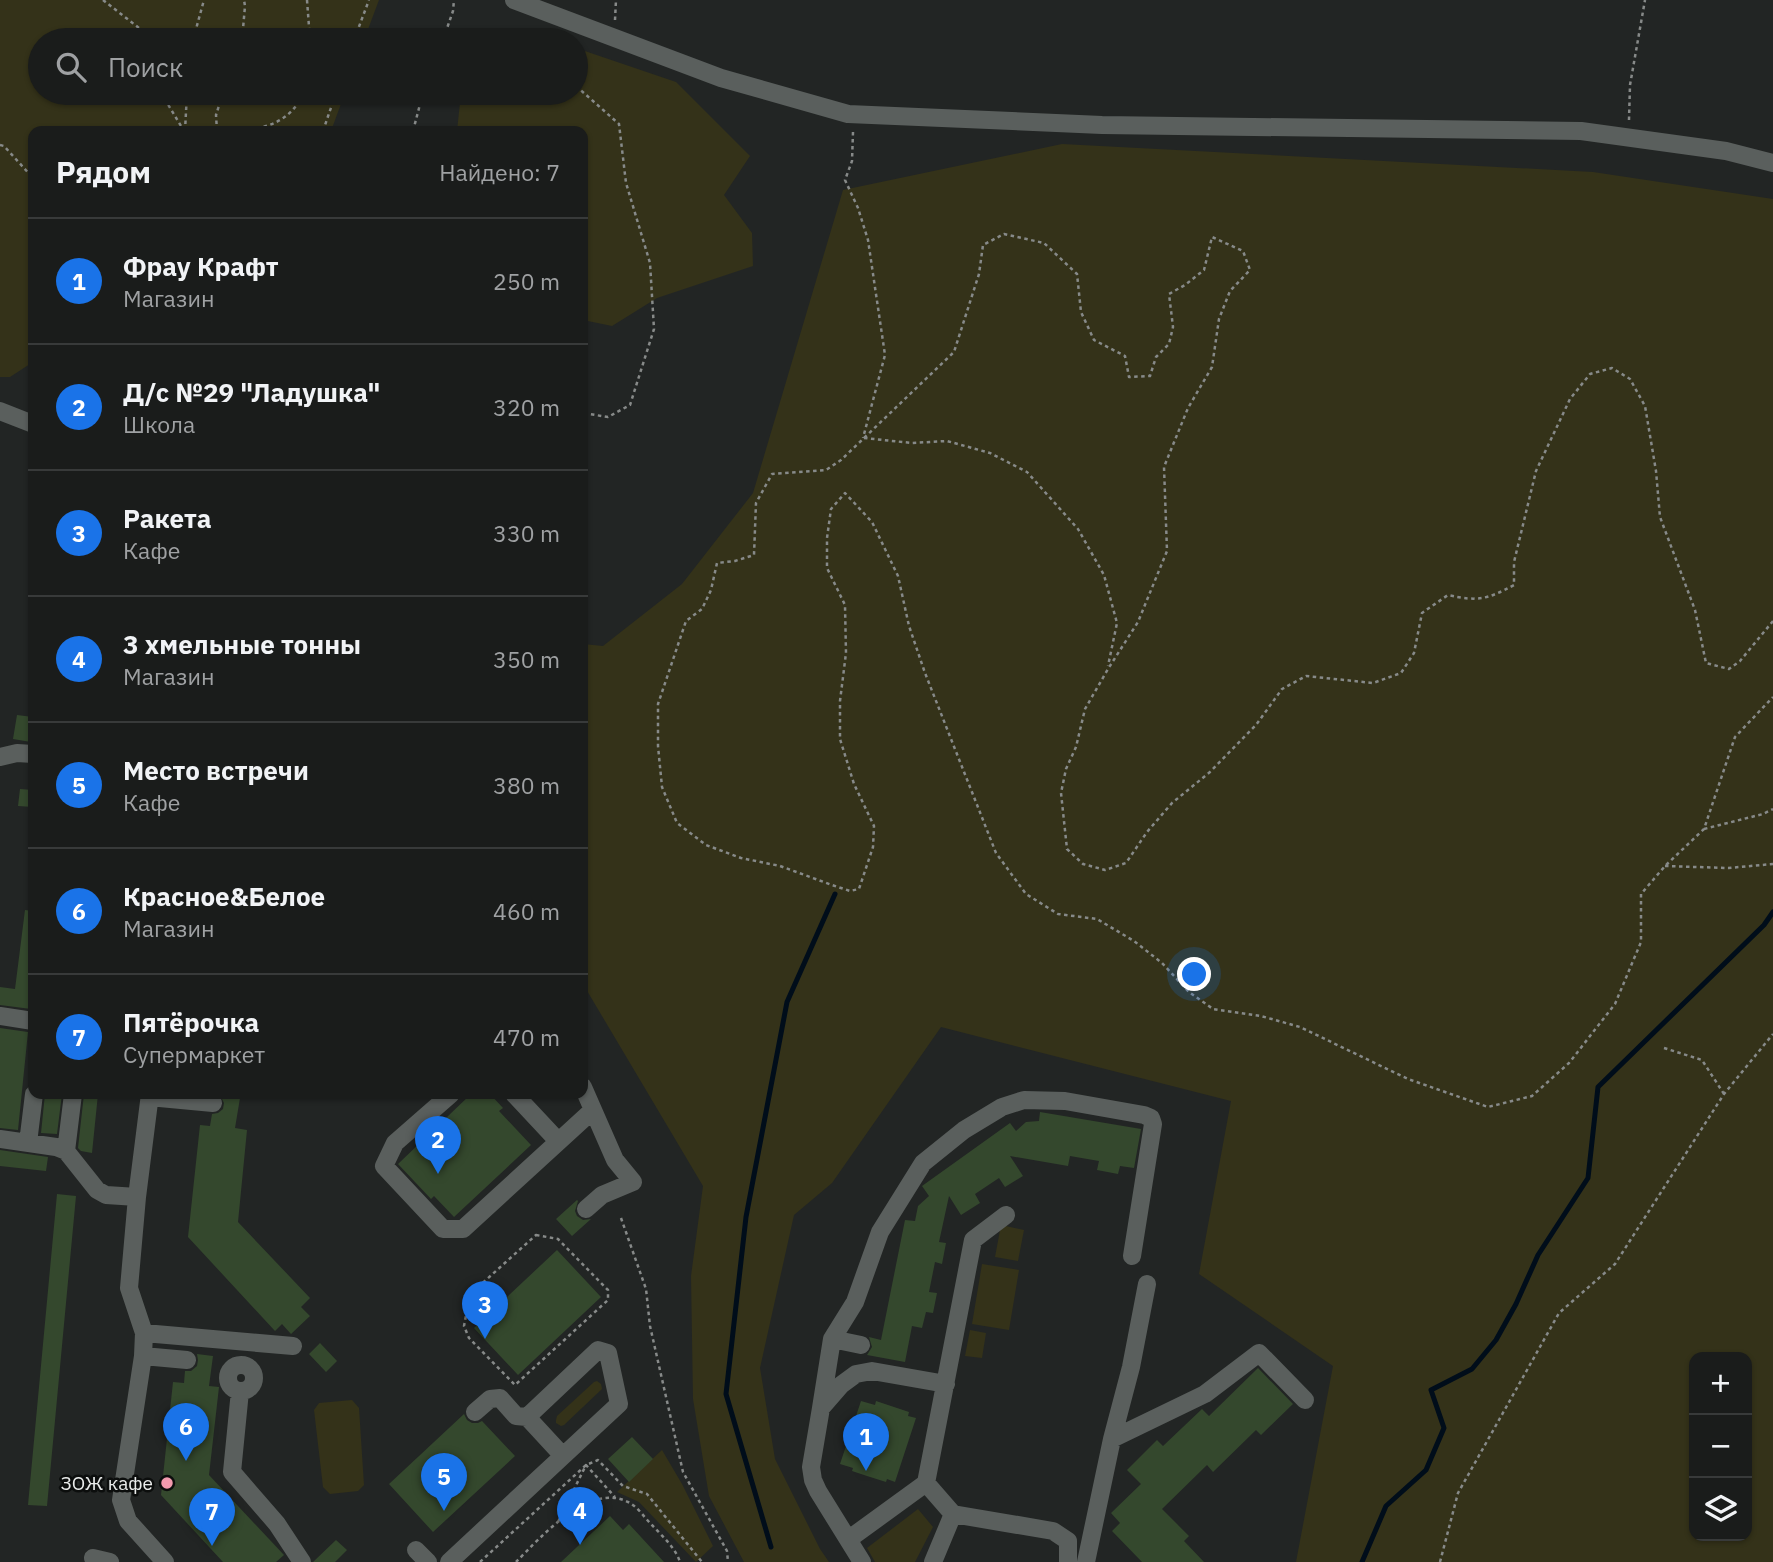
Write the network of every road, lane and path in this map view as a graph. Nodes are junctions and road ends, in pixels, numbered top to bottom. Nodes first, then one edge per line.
1 (103, 0) edge
2 (204, 0) edge
3 (244, 0) edge
4 (307, 0) edge
5 (369, 0) edge
6 (454, 0) edge
7 (514, 0) edge
8 (1645, 0) edge
9 (139, 28) edge
10 (196, 28) edge
11 (243, 28) edge
12 (309, 28) edge
13 (358, 28) edge
14 (447, 28) edge
15 (588, 97) edge
16 (169, 105) edge
17 (186, 105) edge
18 (219, 105) edge
19 (296, 105) edge
20 (332, 105) edge
21 (421, 105) edge
22 (848, 114) junction
23 (182, 126) edge
24 (185, 126) edge
25 (217, 126) edge
26 (265, 126) edge
27 (325, 126) edge
28 (414, 126) edge
29 (1628, 137) junction
30 (0, 145) edge
31 (1773, 163) edge
32 (28, 172) edge
33 (0, 411) edge
34 (588, 414) edge
35 (28, 422) edge
36 (863, 438) junction
37 (1773, 621) edge
38 (1108, 669) junction
39 (1773, 697) edge
40 (28, 754) edge
41 (0, 757) edge
42 (1773, 809) edge
43 (1704, 829) junction
44 (1773, 864) edge
45 (1665, 866) junction
46 (0, 1016) edge
47 (28, 1019) edge
48 (1773, 1034) edge
49 (1664, 1048) dead end
50 (1724, 1094) junction
51 (588, 1098) edge
52 (33, 1099) edge
53 (72, 1099) edge
54 (149, 1099) edge
55 (182, 1099) edge
56 (446, 1099) edge
57 (519, 1099) edge
58 (213, 1103) dead end
59 (593, 1110) junction
60 (0, 1139) edge
61 (558, 1141) junction
62 (28, 1143) junction
63 (66, 1151) junction
64 (137, 1197) junction
65 (586, 1209) dead end
66 (1006, 1215) dead end
67 (621, 1218) dead end
68 (1132, 1256) dead end
69 (1147, 1284) dead end
70 (608, 1290) joint
71 (144, 1333) junction
72 (832, 1339) junction
73 (861, 1345) dead end
74 (293, 1346) dead end
75 (143, 1356) junction
76 (187, 1360) dead end
77 (946, 1384) junction
78 (240, 1391) dead end
79 (1305, 1400) dead end
80 (821, 1408) junction
81 (475, 1412) dead end
82 (527, 1417) junction
83 (1112, 1438) junction
84 (563, 1456) junction
85 (586, 1465) junction
86 (926, 1483) junction
87 (616, 1498) junction
88 (953, 1514) junction
89 (556, 1525) junction
90 (849, 1539) junction
91 (1074, 1561) edge
92 (164, 1562) edge
93 (302, 1562) edge
94 (449, 1562) edge
95 (480, 1562) edge
96 (516, 1562) edge
97 (680, 1562) edge
98 (702, 1562) edge
99 (728, 1562) edge
100 (862, 1562) edge
101 (933, 1562) edge
102 (1440, 1562) edge

1 - 9 path
2 - 10 path
3 - 11 path
4 - 12 path
5 - 13 path
6 - 14 path
7 - 22 street
8 - 29 path
15 - 34 path
16 - 23 path
17 - 24 path
18 - 25 path
19 - 26 path
20 - 27 path
21 - 28 path
22 - 29 street
22 - 36 path
29 - 31 street
30 - 32 path
33 - 35 street
36 - 38 path
36 - 38 path
36 - 45 path
37 - 38 path
39 - 43 path
40 - 41 street
42 - 43 path
43 - 45 path
44 - 45 path
46 - 47 street
48 - 50 path
49 - 50 path
50 - 102 path
51 - 59 street
52 - 62 street
53 - 63 street
54 - 64 street
55 - 58 street
56 - 61 street
57 - 61 street
59 - 61 street
59 - 65 street
60 - 62 street
62 - 63 street
63 - 64 street
64 - 71 street
66 - 77 street
67 - 99 path
68 - 72 street
69 - 83 street
70 - 70 path
71 - 74 street
71 - 75 street
72 - 73 street
72 - 80 street
75 - 76 street
75 - 92 street
77 - 80 street
77 - 86 street
78 - 93 street
79 - 83 street
80 - 90 street
81 - 82 street
82 - 84 street
82 - 84 street
83 - 91 street
84 - 94 street
85 - 87 path
85 - 89 path
85 - 95 path
85 - 98 path
86 - 88 street
86 - 90 street
87 - 89 path
87 - 97 path
88 - 91 street
88 - 101 street
89 - 96 path
90 - 100 street

